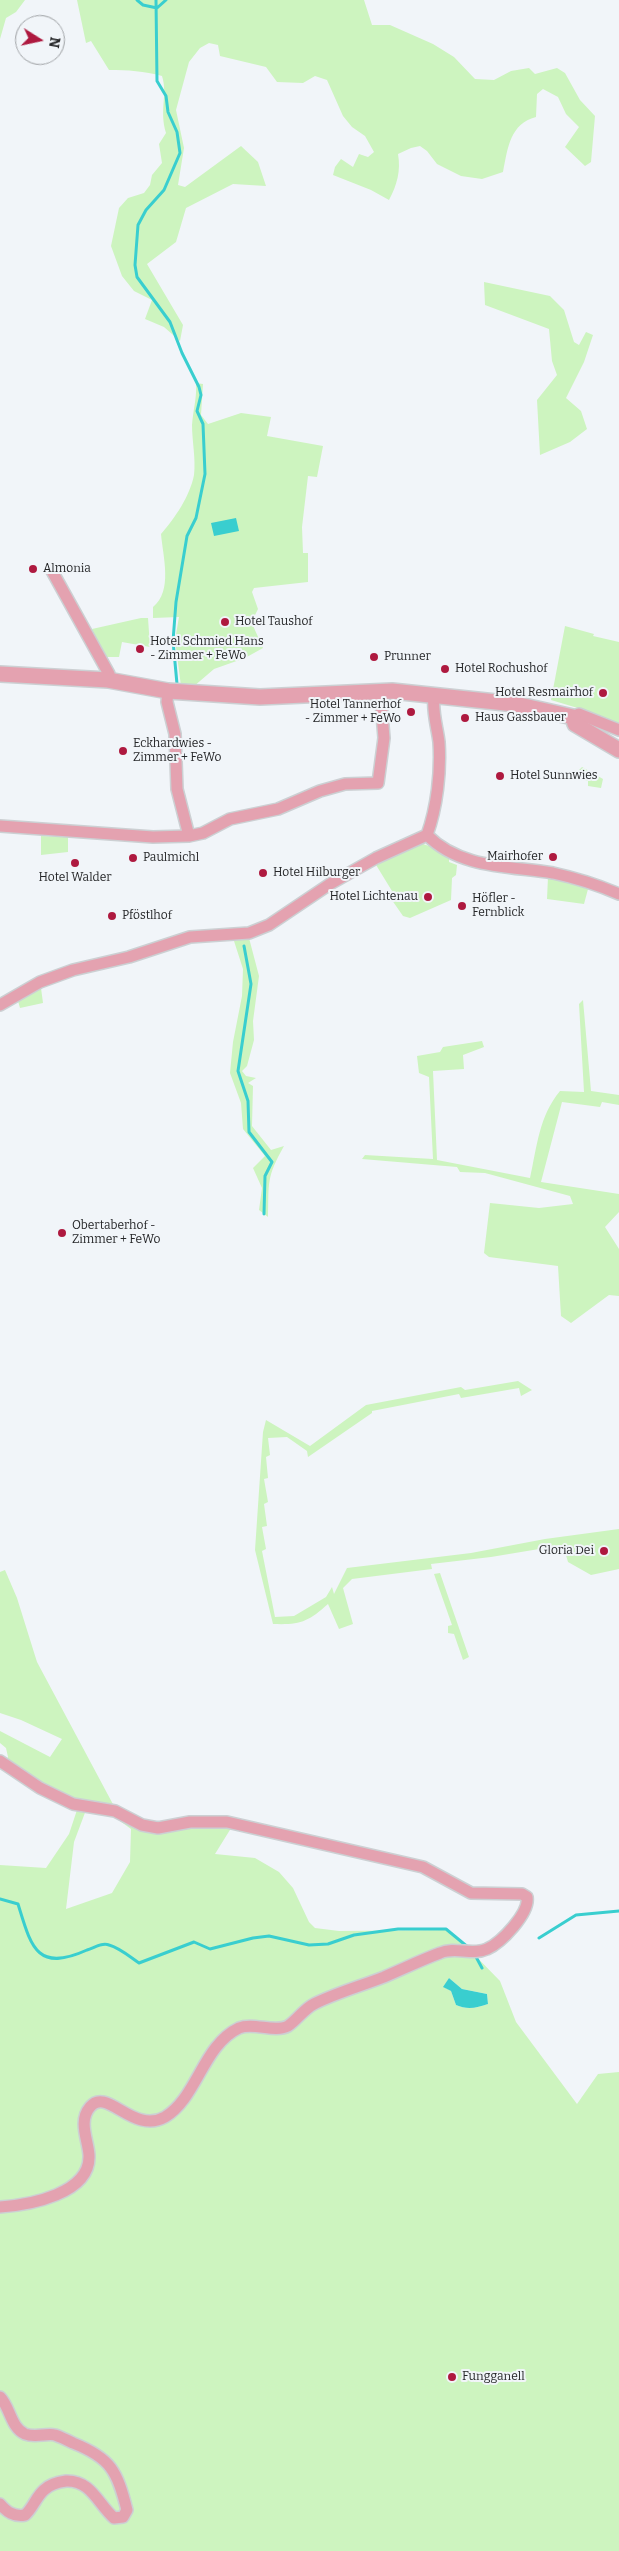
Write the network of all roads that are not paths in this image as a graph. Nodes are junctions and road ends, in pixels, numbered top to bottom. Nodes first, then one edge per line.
1 (52, 571) dead end
2 (0, 674) edge
3 (108, 680) junction
4 (380, 690) junction
5 (168, 691) junction
6 (434, 696) junction
7 (573, 717) junction
8 (619, 730) edge
9 (619, 750) edge
10 (0, 826) edge
11 (428, 835) junction
12 (189, 836) junction
13 (619, 894) edge
14 (0, 1005) edge
15 (0, 1761) edge
16 (0, 2206) edge
17 (0, 2397) edge
18 (0, 2504) edge

1 - 3 street
2 - 3 street
3 - 5 street
4 - 5 street
4 - 6 street
4 - 12 street
5 - 12 street
6 - 7 street
6 - 11 street
7 - 8 street
7 - 9 street
10 - 12 street
11 - 13 street
11 - 14 street
15 - 16 street
17 - 18 street

